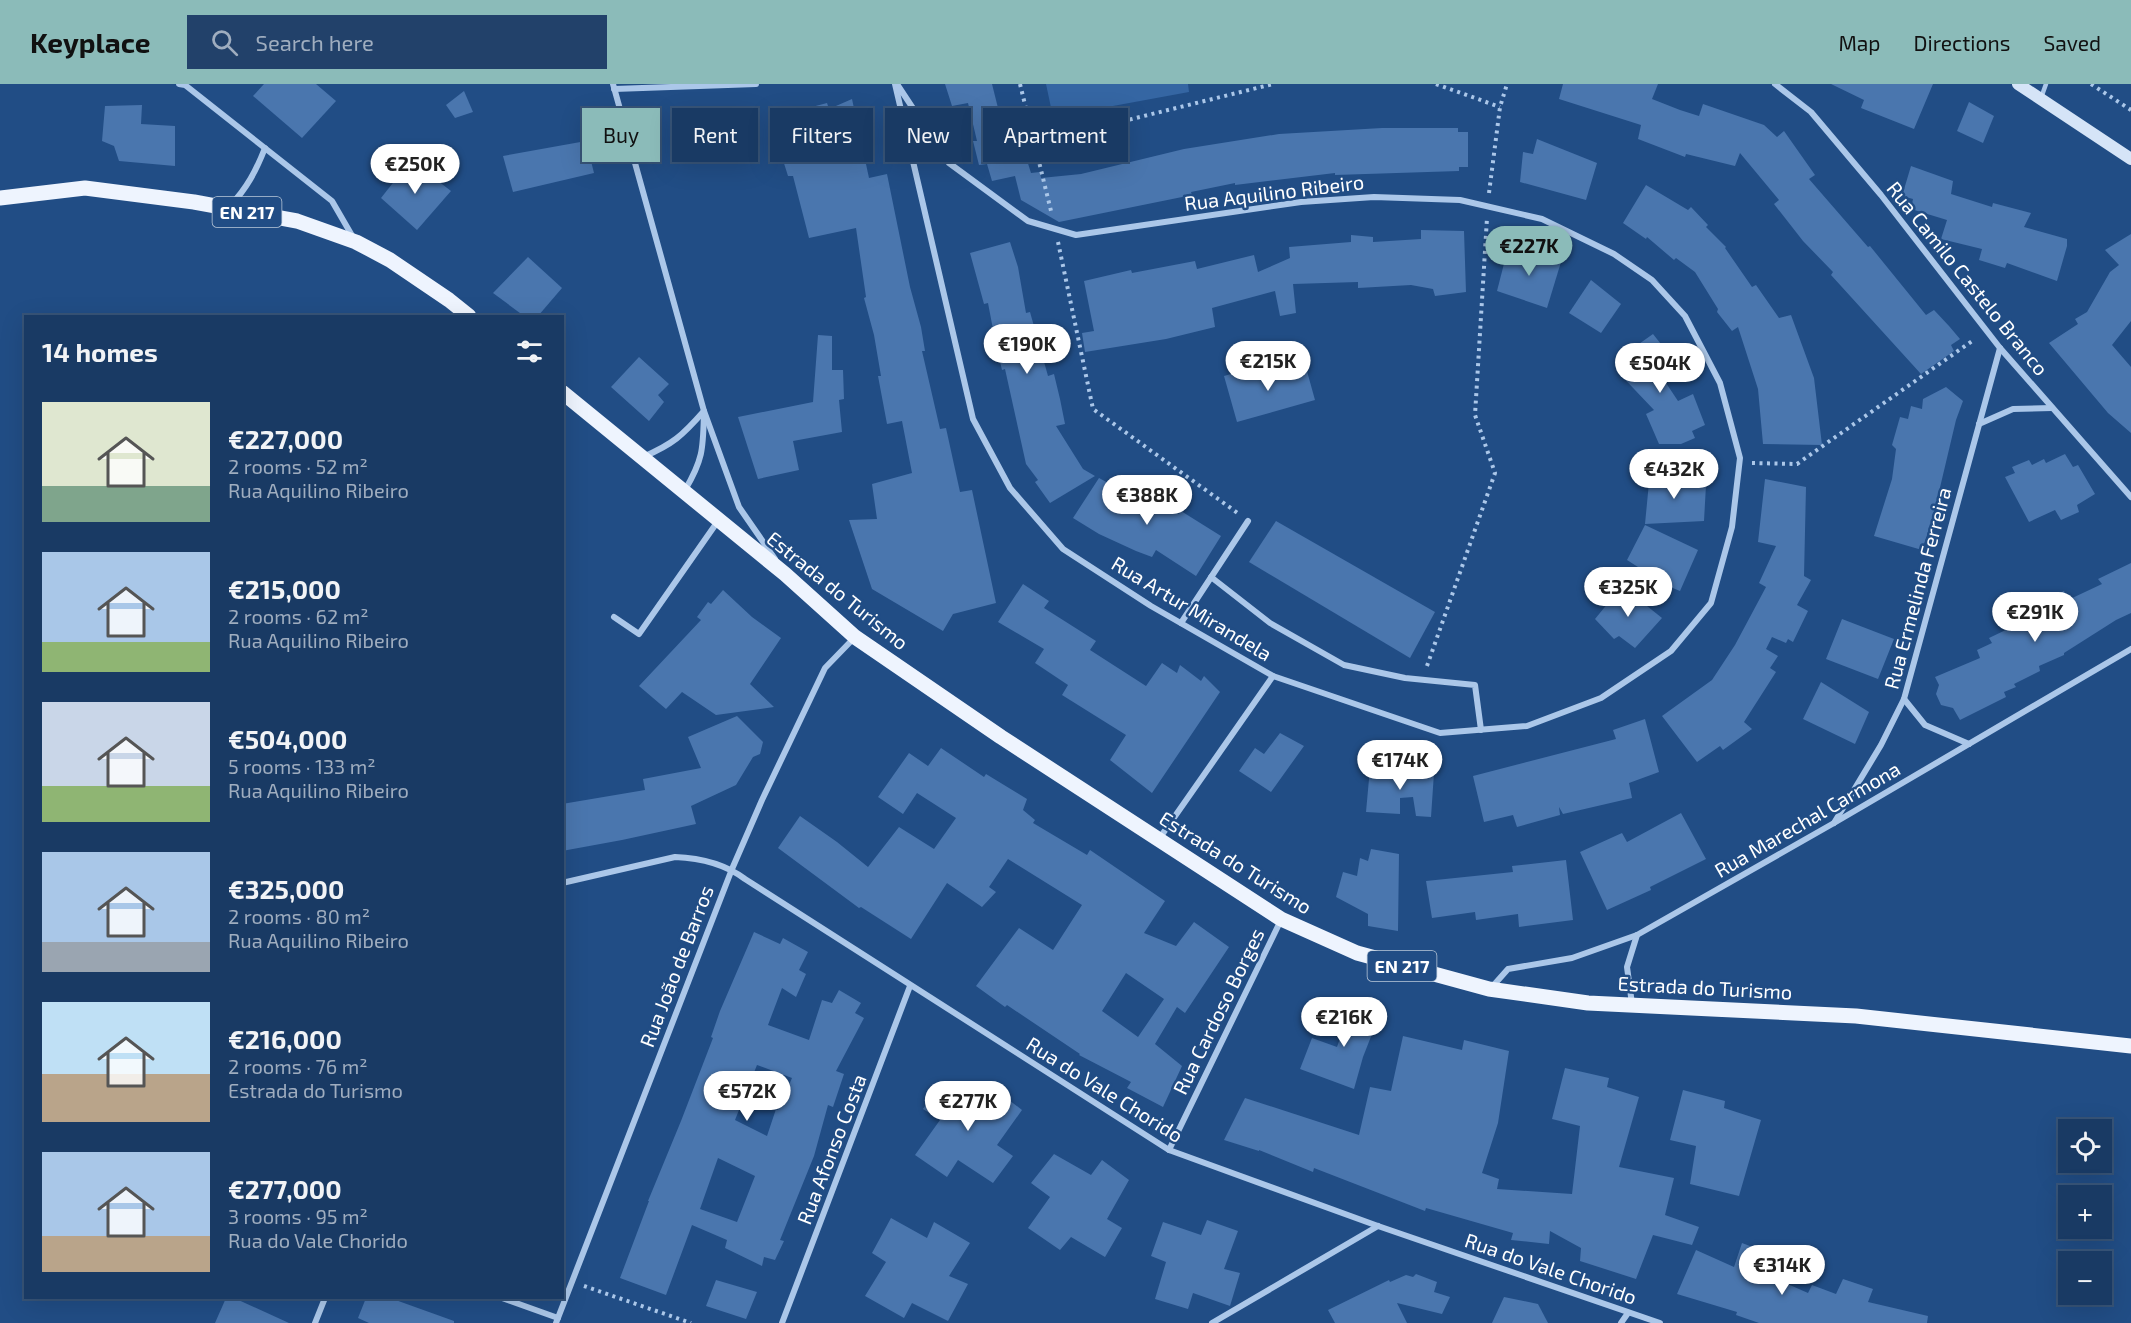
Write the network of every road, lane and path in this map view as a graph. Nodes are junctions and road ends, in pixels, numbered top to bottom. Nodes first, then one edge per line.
1 (179, 84) edge
2 (756, 84) edge
3 (896, 84) edge
4 (1020, 84) edge
5 (1273, 84) edge
6 (1436, 84) edge
7 (1507, 84) edge
8 (1775, 84) edge
9 (2018, 84) edge
10 (2046, 84) edge
11 (2091, 84) edge
12 (613, 86) edge
13 (2040, 99) junction
14 (1500, 106) junction
15 (1026, 108) edge
16 (2131, 110) edge
17 (1128, 120) edge
18 (265, 148) junction
19 (2131, 159) edge
20 (1039, 162) edge
21 (0, 198) edge
22 (1488, 206) junction
23 (228, 208) junction
24 (1055, 230) junction
25 (356, 242) junction
26 (468, 315) edge
27 (1986, 331) junction
28 (2000, 348) junction
29 (564, 394) edge
30 (2052, 408) junction
31 (704, 411) junction
32 (1979, 424) junction
33 (642, 457) junction
34 (1739, 463) junction
35 (684, 490) junction
36 (2131, 497) edge
37 (718, 520) junction
38 (1248, 521) joint
39 (785, 574) junction
40 (1211, 577) junction
41 (614, 617) dead end
42 (1181, 623) junction
43 (855, 637) junction
44 (2131, 649) edge
45 (1273, 676) junction
46 (1422, 680) junction
47 (1905, 699) junction
48 (1481, 730) junction
49 (1969, 744) junction
50 (1834, 823) junction
51 (1160, 840) junction
52 (732, 868) junction
53 (564, 883) edge
54 (1281, 919) junction
55 (1636, 935) junction
56 (910, 986) junction
57 (1490, 989) junction
58 (1632, 1004) junction
59 (2131, 1046) edge
60 (1169, 1150) junction
61 (1378, 1226) junction
62 (572, 1281) junction
63 (324, 1299) edge
64 (504, 1299) edge
65 (1628, 1312) junction
66 (557, 1321) edge
67 (315, 1323) edge
68 (692, 1323) edge
69 (782, 1323) edge
70 (1212, 1323) edge
71 (1621, 1323) edge
72 (1660, 1323) edge

1 - 18 street
2 - 12 street
3 - 24 street, Rua Aquilino Ribeiro
3 - 42 street, Rua Artur Mirandela
4 - 15 path
5 - 17 path
6 - 14 path
7 - 14 path
8 - 27 street, Rua Camilo Castelo Branco
9 - 13 street
10 - 13 lane
11 - 16 path
12 - 31 street
13 - 19 street
14 - 22 path
18 - 23 street
18 - 25 street
20 - 24 path
21 - 23 main road, EN 217
22 - 24 street, Rua Aquilino Ribeiro
22 - 34 street, Rua Aquilino Ribeiro
22 - 46 path
23 - 25 main road, EN 217
24 - 38 path
25 - 26 main road, EN 217
27 - 28 street, Rua Camilo Castelo Branco
27 - 34 path
28 - 30 street, Rua Camilo Castelo Branco
28 - 32 street, Rua Ermelinda Ferreira
29 - 33 main road, Estrada do Turismo / EN 217
30 - 32 street
30 - 36 street, Rua Camilo Castelo Branco
31 - 33 street
31 - 35 street
31 - 39 street
32 - 47 street, Rua Ermelinda Ferreira
33 - 35 main road, Estrada do Turismo / EN 217
34 - 48 street, Rua Aquilino Ribeiro
35 - 37 main road, Estrada do Turismo / EN 217
37 - 39 main road, Estrada do Turismo / EN 217
37 - 41 street
38 - 40 street
39 - 43 main road, Estrada do Turismo / EN 217
40 - 42 street
40 - 46 street
42 - 45 street, Rua Artur Mirandela
43 - 51 main road, Estrada do Turismo / EN 217
43 - 52 street, Rua João de Barros
44 - 49 street, Rua Marechal Carmona
45 - 48 street, Rua Aquilino Ribeiro
45 - 51 street
46 - 48 street
47 - 49 street
47 - 50 street, Rua Ermelinda Ferreira
49 - 50 street, Rua Marechal Carmona
50 - 55 street, Rua Marechal Carmona
51 - 54 main road, Estrada do Turismo / EN 217
52 - 53 street, Rua do Vale Chorido
52 - 56 street, Rua do Vale Chorido
52 - 62 street, Rua João de Barros
54 - 57 main road, Estrada do Turismo / EN 217
54 - 60 street, Rua Cardoso Borges
55 - 57 street, Rua Marechal Carmona
55 - 58 street
56 - 60 street, Rua do Vale Chorido
56 - 69 street, Rua Afonso Costa
57 - 58 main road, Estrada do Turismo / EN 217
58 - 59 main road, Estrada do Turismo / EN 217
60 - 61 street, Rua do Vale Chorido
61 - 65 street, Rua do Vale Chorido
61 - 70 street
62 - 66 street, Rua João de Barros
62 - 68 path
63 - 67 street
64 - 66 street
65 - 71 street
65 - 72 street, Rua do Vale Chorido

